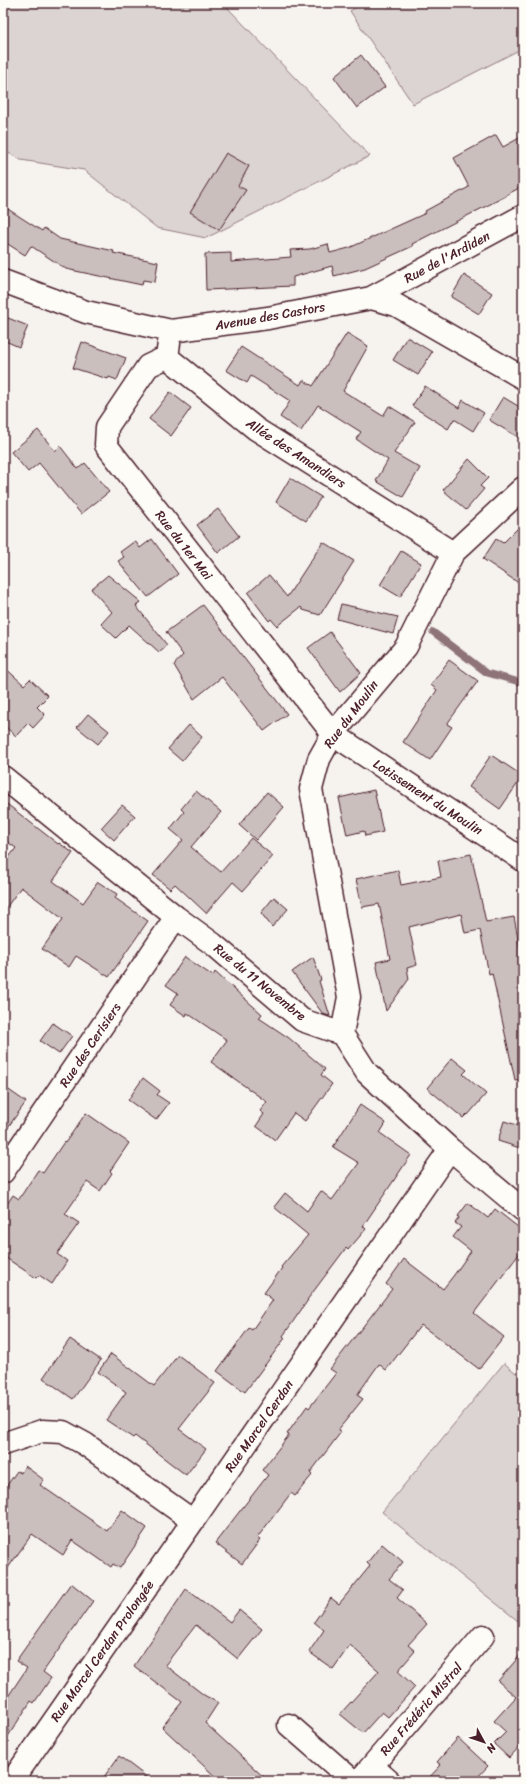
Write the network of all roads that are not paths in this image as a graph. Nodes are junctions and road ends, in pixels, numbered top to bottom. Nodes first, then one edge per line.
1 (523, 216) edge
2 (3, 281) edge
3 (370, 298) junction
4 (171, 331) junction
5 (167, 357) junction
6 (523, 378) edge
7 (523, 488) edge
8 (453, 553) junction
9 (333, 734) junction
10 (3, 777) edge
11 (523, 860) edge
12 (176, 918) junction
13 (342, 1034) junction
14 (450, 1149) junction
15 (3, 1172) edge
16 (523, 1210) edge
17 (3, 1444) edge
18 (193, 1522) junction
19 (483, 1636) dead end
20 (289, 1725) dead end
21 (366, 1774) edge
22 (12, 1781) edge
23 (353, 1781) edge
24 (389, 1781) edge

1 - 3 street, Rue de l'Ardiden
2 - 4 street, Avenue des Castors
3 - 4 street, Avenue des Castors
3 - 6 street, Avenue des Castors
4 - 5 street
5 - 8 street, Allée des Amandiers
5 - 9 street, Rue du 1er Mai
7 - 8 street, Rue du Moulin
8 - 9 street, Rue du Moulin
9 - 11 street, Lotissement du Moulin
9 - 13 street, Rue du Moulin
10 - 12 street, Rue du 11 Novembre
12 - 13 street, Rue du 11 Novembre
12 - 15 street, Rue des Cerisiers
13 - 14 street
14 - 16 street
14 - 18 street, Rue Marcel Cerdan
17 - 18 street
18 - 22 street, Rue Marcel Cerdan Prolongée
19 - 21 street, Rue Frédéric Mistral
20 - 23 street
21 - 24 street

